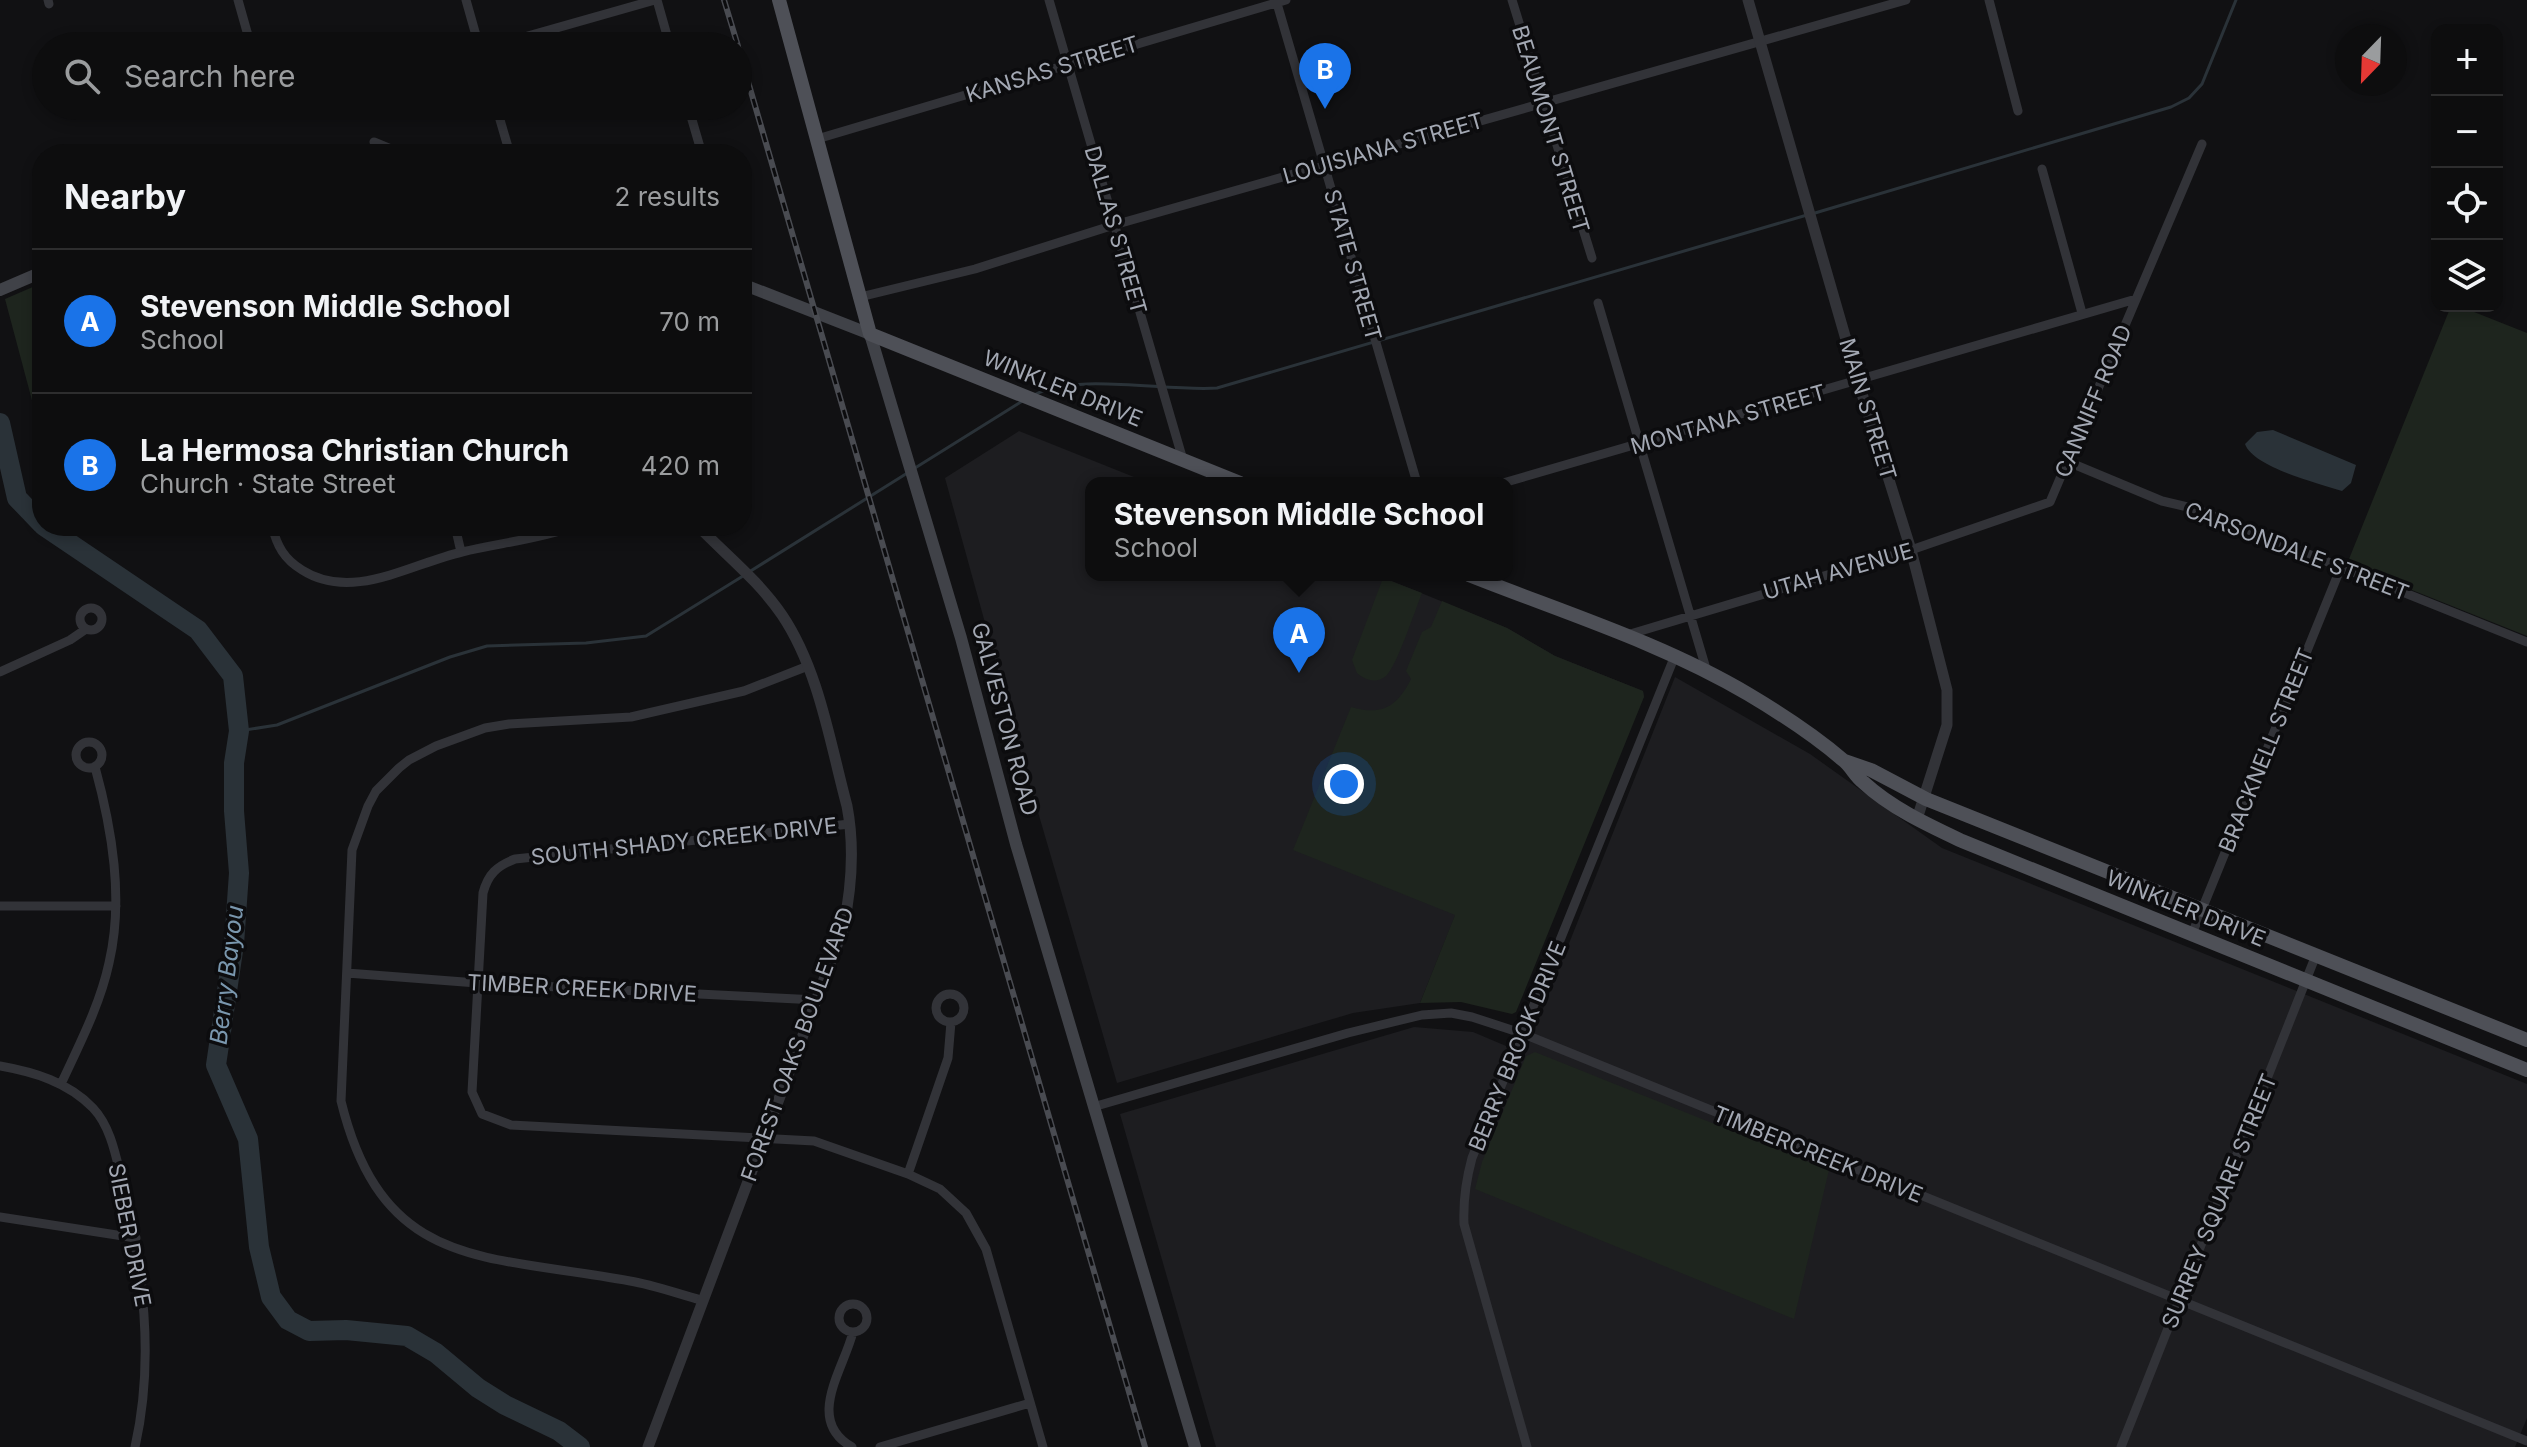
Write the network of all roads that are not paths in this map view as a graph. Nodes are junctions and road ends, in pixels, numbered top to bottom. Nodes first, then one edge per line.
1 (238, 0) edge
2 (466, 0) edge
3 (656, 0) edge
4 (779, 0) edge
5 (1049, 0) edge
6 (1512, 0) edge
7 (1748, 0) edge
8 (1906, 0) edge
9 (1989, 0) edge
10 (1280, 1) edge
11 (247, 32) edge
12 (475, 32) edge
13 (543, 32) edge
14 (666, 32) edge
15 (1760, 42) junction
16 (1068, 65) junction
17 (1542, 103) junction
18 (2018, 111) dead end
19 (500, 120) edge
20 (692, 120) edge
21 (817, 139) junction
22 (374, 142) dead end
23 (379, 144) edge
24 (507, 144) edge
25 (699, 144) edge
26 (2202, 144) dead end
27 (1324, 165) junction
28 (2042, 169) dead end
29 (1114, 225) junction
30 (1592, 258) dead end
31 (32, 276) edge
32 (752, 288) edge
33 (0, 290) edge
34 (860, 297) junction
35 (2136, 299) junction
36 (1598, 303) dead end
37 (2082, 313) junction
38 (870, 334) junction
39 (1858, 381) junction
40 (1641, 443) junction
41 (1183, 460) junction
42 (2066, 461) junction
43 (1225, 477) edge
44 (1415, 477) edge
45 (1513, 480) edge
46 (2050, 502) joint
47 (274, 536) edge
48 (457, 536) edge
49 (546, 536) edge
50 (708, 536) edge
51 (1911, 550) junction
52 (461, 552) junction
53 (2341, 567) junction
54 (1484, 581) edge
55 (1689, 614) junction
56 (86, 629) dead end
57 (1624, 636) junction
58 (2527, 642) edge
59 (1674, 658) junction
60 (808, 666) junction
61 (0, 672) edge
62 (1707, 672) junction
63 (1845, 761) junction
64 (95, 767) dead end
65 (1926, 799) junction
66 (1917, 819) junction
67 (850, 824) junction
68 (0, 906) edge
69 (116, 906) junction
70 (2201, 909) junction
71 (2192, 934) junction
72 (2316, 955) junction
73 (347, 973) junction
74 (2307, 980) junction
75 (477, 983) junction
76 (817, 1000) junction
77 (2436, 1003) junction
78 (951, 1022) dead end
79 (2426, 1029) junction
80 (1521, 1033) junction
81 (2527, 1040) edge
82 (0, 1066) edge
83 (2527, 1070) edge
84 (61, 1084) junction
85 (1093, 1107) junction
86 (766, 1137) junction
87 (908, 1174) junction
88 (0, 1217) edge
89 (136, 1238) junction
90 (701, 1300) junction
91 (2180, 1300) junction
92 (853, 1332) dead end
93 (1030, 1403) junction
94 (2527, 1441) edge
95 (135, 1447) edge
96 (648, 1447) edge
97 (852, 1447) edge
98 (880, 1447) edge
99 (1043, 1447) edge
100 (1195, 1447) edge
101 (1527, 1447) edge
102 (2121, 1447) edge

1 - 11 street
2 - 12 street
3 - 13 street
3 - 14 street
4 - 21 main road, GALVESTON ROAD
5 - 16 street, DALLAS STREET
6 - 17 street, BEAUMONT STREET
7 - 15 street, MAIN STREET
8 - 15 street, LOUISIANA STREET
9 - 18 street
10 - 16 street, KANSAS STREET
10 - 27 street, STATE STREET
15 - 17 street, LOUISIANA STREET
15 - 39 street, MAIN STREET
16 - 21 street, KANSAS STREET
16 - 29 street, DALLAS STREET
17 - 27 street, LOUISIANA STREET
17 - 30 street, BEAUMONT STREET
19 - 24 street
20 - 25 street
21 - 34 main road, GALVESTON ROAD
22 - 23 street
26 - 35 street, CANNIFF ROAD
27 - 29 street, LOUISIANA STREET
27 - 44 street, STATE STREET
28 - 37 street
29 - 34 street, LOUISIANA STREET
29 - 41 street, DALLAS STREET
31 - 33 main road
32 - 38 main road
34 - 38 main road, GALVESTON ROAD
35 - 37 street, MONTANA STREET
35 - 42 street, CANNIFF ROAD
36 - 40 street
37 - 39 street, MONTANA STREET
38 - 41 main road, WINKLER DRIVE
38 - 85 main road, GALVESTON ROAD
39 - 40 street, MONTANA STREET
39 - 51 street, MAIN STREET
40 - 45 street, MONTANA STREET
40 - 55 street
41 - 43 main road, WINKLER DRIVE
42 - 46 street, CANNIFF ROAD
42 - 53 street, CARSONDALE STREET
46 - 51 street, UTAH AVENUE
47 - 52 street
48 - 52 street
49 - 52 street
50 - 60 street, FOREST OAKS BOULEVARD
51 - 55 street, UTAH AVENUE
51 - 65 street, MAIN STREET
53 - 58 street, CARSONDALE STREET
53 - 70 street, BRACKNELL STREET
54 - 57 main road, WINKLER DRIVE
55 - 57 street, UTAH AVENUE
55 - 62 street
56 - 61 street
57 - 59 main road, WINKLER DRIVE
59 - 62 main road, WINKLER DRIVE
59 - 80 street, BERRY BROOK DRIVE
60 - 67 street, FOREST OAKS BOULEVARD
60 - 73 street
62 - 63 main road, WINKLER DRIVE
63 - 65 main road, WINKLER DRIVE
63 - 66 main road, WINKLER DRIVE
64 - 69 street
65 - 66 street, MAIN STREET
65 - 70 main road, WINKLER DRIVE
66 - 71 main road, WINKLER DRIVE
67 - 75 street, SOUTH SHADY CREEK DRIVE
67 - 76 street, FOREST OAKS BOULEVARD
68 - 69 street
69 - 84 street
70 - 71 street, BRACKNELL STREET
70 - 72 main road, WINKLER DRIVE
71 - 74 main road, WINKLER DRIVE
72 - 74 street, SURREY SQUARE STREET
72 - 77 main road, WINKLER DRIVE
73 - 75 street, TIMBER CREEK DRIVE
73 - 90 street
74 - 79 main road, WINKLER DRIVE
74 - 91 street, SURREY SQUARE STREET
75 - 76 street, TIMBER CREEK DRIVE
75 - 86 street
76 - 86 street, FOREST OAKS BOULEVARD
77 - 79 main road
77 - 81 main road, WINKLER DRIVE
78 - 87 street
79 - 83 main road, WINKLER DRIVE
80 - 85 street, TIMBERCREEK DRIVE
80 - 91 street, TIMBERCREEK DRIVE
80 - 101 street, BERRY BROOK DRIVE
82 - 84 street, SIEBER DRIVE
84 - 89 street, SIEBER DRIVE
85 - 100 main road, GALVESTON ROAD
86 - 87 street
86 - 90 street, FOREST OAKS BOULEVARD
87 - 93 street
88 - 89 street
89 - 95 street, SIEBER DRIVE
90 - 96 street, FOREST OAKS BOULEVARD
91 - 94 street, TIMBERCREEK DRIVE
91 - 102 street, SURREY SQUARE STREET
92 - 97 street
93 - 98 street
93 - 99 street

